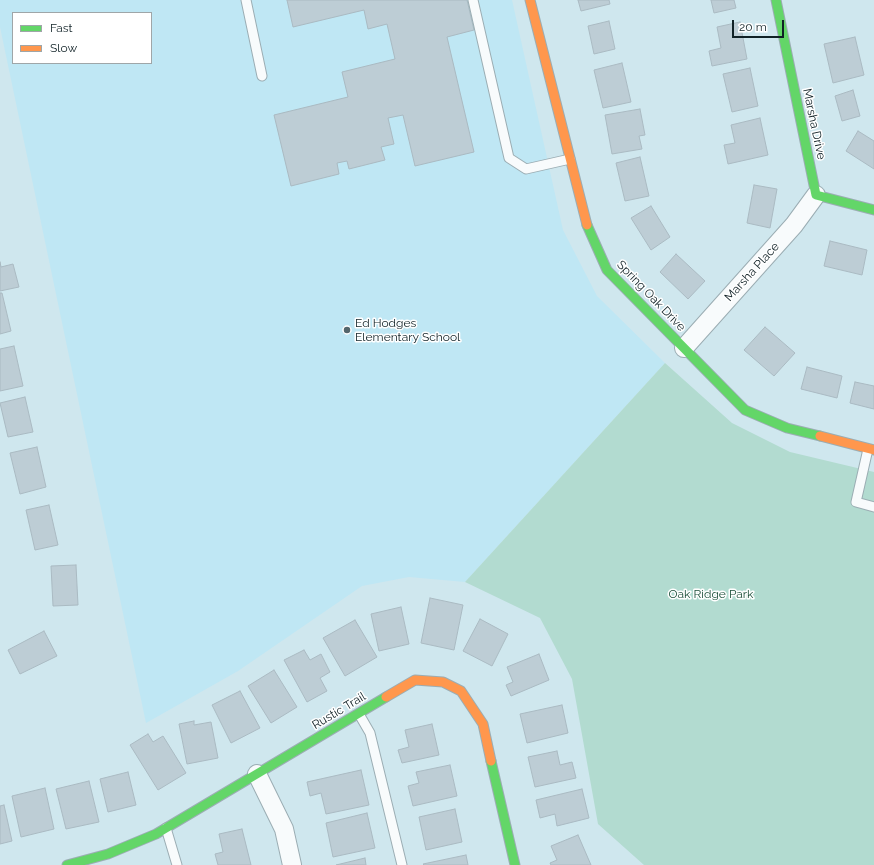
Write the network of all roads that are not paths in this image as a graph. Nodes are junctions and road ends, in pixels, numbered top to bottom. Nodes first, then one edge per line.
1 (246, 0) edge
2 (473, 0) edge
3 (530, 0) edge
4 (781, 1) edge
5 (262, 76) dead end
6 (570, 159) junction
7 (816, 195) junction
8 (874, 210) edge
9 (684, 348) junction
10 (871, 449) edge
11 (874, 507) edge
12 (358, 713) junction
13 (257, 774) junction
14 (166, 828) junction
15 (67, 865) edge
16 (177, 865) edge
17 (292, 865) edge
18 (402, 865) edge
19 (515, 865) edge

1 - 5 lane
2 - 6 lane
3 - 6 street, Spring Oak Drive
4 - 7 street, Marsha Drive
6 - 9 street, Spring Oak Drive
7 - 8 street
7 - 9 street, Marsha Place
9 - 10 street, Spring Oak Drive
10 - 11 lane
12 - 13 street, Rustic Trail
12 - 18 lane
12 - 19 street, Rustic Trail
13 - 14 street, Rustic Trail
13 - 17 street
14 - 15 street, Rustic Trail
14 - 16 lane

